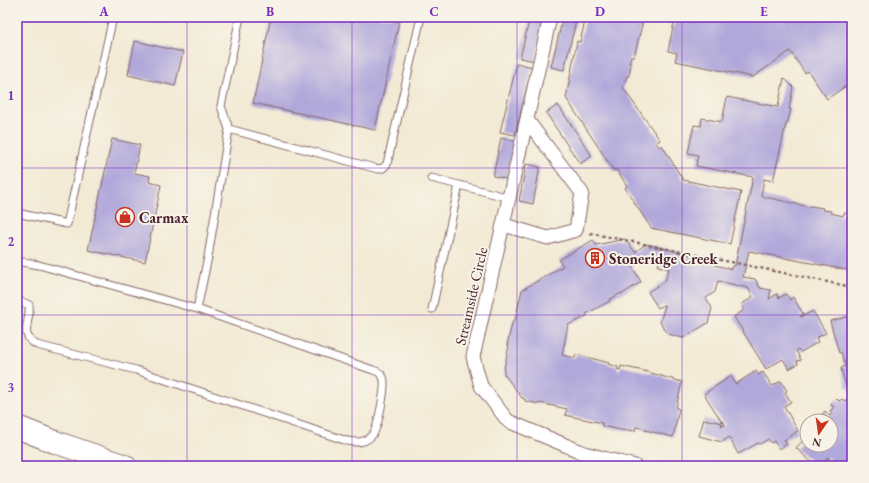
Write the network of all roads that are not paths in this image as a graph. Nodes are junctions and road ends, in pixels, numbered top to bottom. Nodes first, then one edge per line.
1 (112, 17) edge
2 (240, 17) edge
3 (421, 17) edge
4 (550, 17) edge
5 (527, 120) junction
6 (229, 130) junction
7 (431, 178) dead end
8 (459, 185) junction
9 (510, 198) junction
10 (17, 212) edge
11 (504, 225) junction
12 (17, 261) edge
13 (17, 301) edge
14 (196, 309) junction
15 (432, 309) dead end
16 (17, 427) edge
17 (125, 466) edge
18 (635, 466) edge

1 - 10 lane
2 - 6 lane
3 - 6 lane
4 - 5 street, Streamside Circle
5 - 9 street, Streamside Circle
5 - 11 street
6 - 14 lane
7 - 8 lane
8 - 9 lane
8 - 15 lane
9 - 11 street, Streamside Circle
11 - 18 street, Streamside Circle
12 - 14 lane
13 - 14 lane
16 - 17 highway

